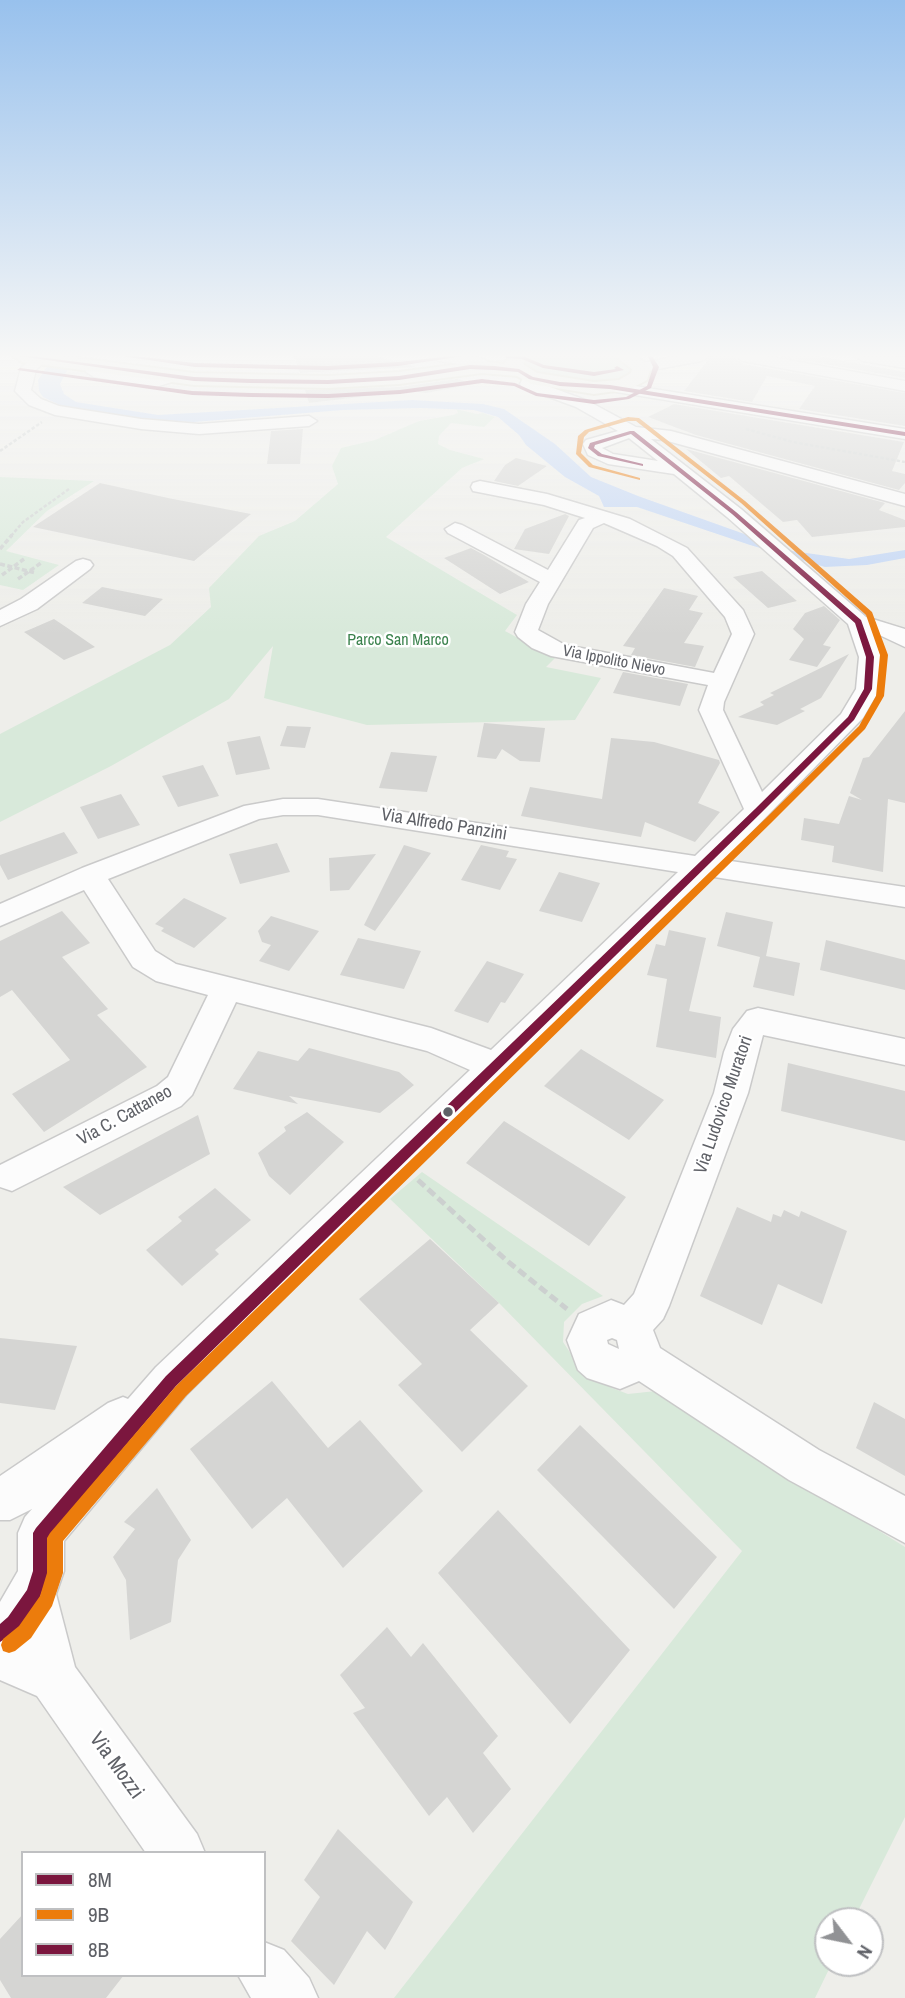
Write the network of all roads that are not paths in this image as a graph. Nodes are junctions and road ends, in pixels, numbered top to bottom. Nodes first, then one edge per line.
1 (594, 449) edge
2 (652, 449) edge
3 (718, 449) edge
4 (674, 469) junction
5 (480, 487) dead end
6 (905, 500) edge
7 (600, 518) junction
8 (455, 529) dead end
9 (83, 565) dead end
10 (552, 580) junction
11 (0, 620) edge
12 (858, 622) junction
13 (905, 640) edge
14 (722, 681) junction
15 (758, 811) junction
16 (700, 867) junction
17 (92, 875) junction
18 (905, 897) edge
19 (0, 915) edge
20 (226, 989) junction
21 (905, 1052) edge
22 (492, 1067) junction
23 (12, 1176) dead end
24 (171, 1381) junction
25 (5, 1498) edge
26 (905, 1521) edge
27 (41, 1534) junction
28 (33, 1594) junction
29 (0, 1634) edge
30 (0, 1654) edge
31 (54, 1679) junction
32 (177, 1851) edge
33 (266, 1972) edge
34 (289, 1998) edge

1 - 4 street
2 - 4 street
3 - 6 street
4 - 12 street
5 - 7 street
7 - 10 street, Via Ippolito Nievo
7 - 14 street
8 - 10 street
9 - 11 street
10 - 14 street, Via Ippolito Nievo
12 - 13 street
12 - 15 street
14 - 15 street
15 - 16 street
16 - 17 street, Via Alfredo Panzini
16 - 18 street, Via Alfredo Panzini
16 - 22 street
17 - 19 street, Via Alfredo Panzini
17 - 20 street
20 - 22 street
20 - 23 street, Via C. Cattaneo
21 - 26 street, Via Ludovico Muratori
22 - 24 street
24 - 25 street
24 - 27 street
25 - 27 street
27 - 28 street
28 - 29 street
28 - 31 street
30 - 31 street
31 - 32 street, Via Mozzi
33 - 34 street

